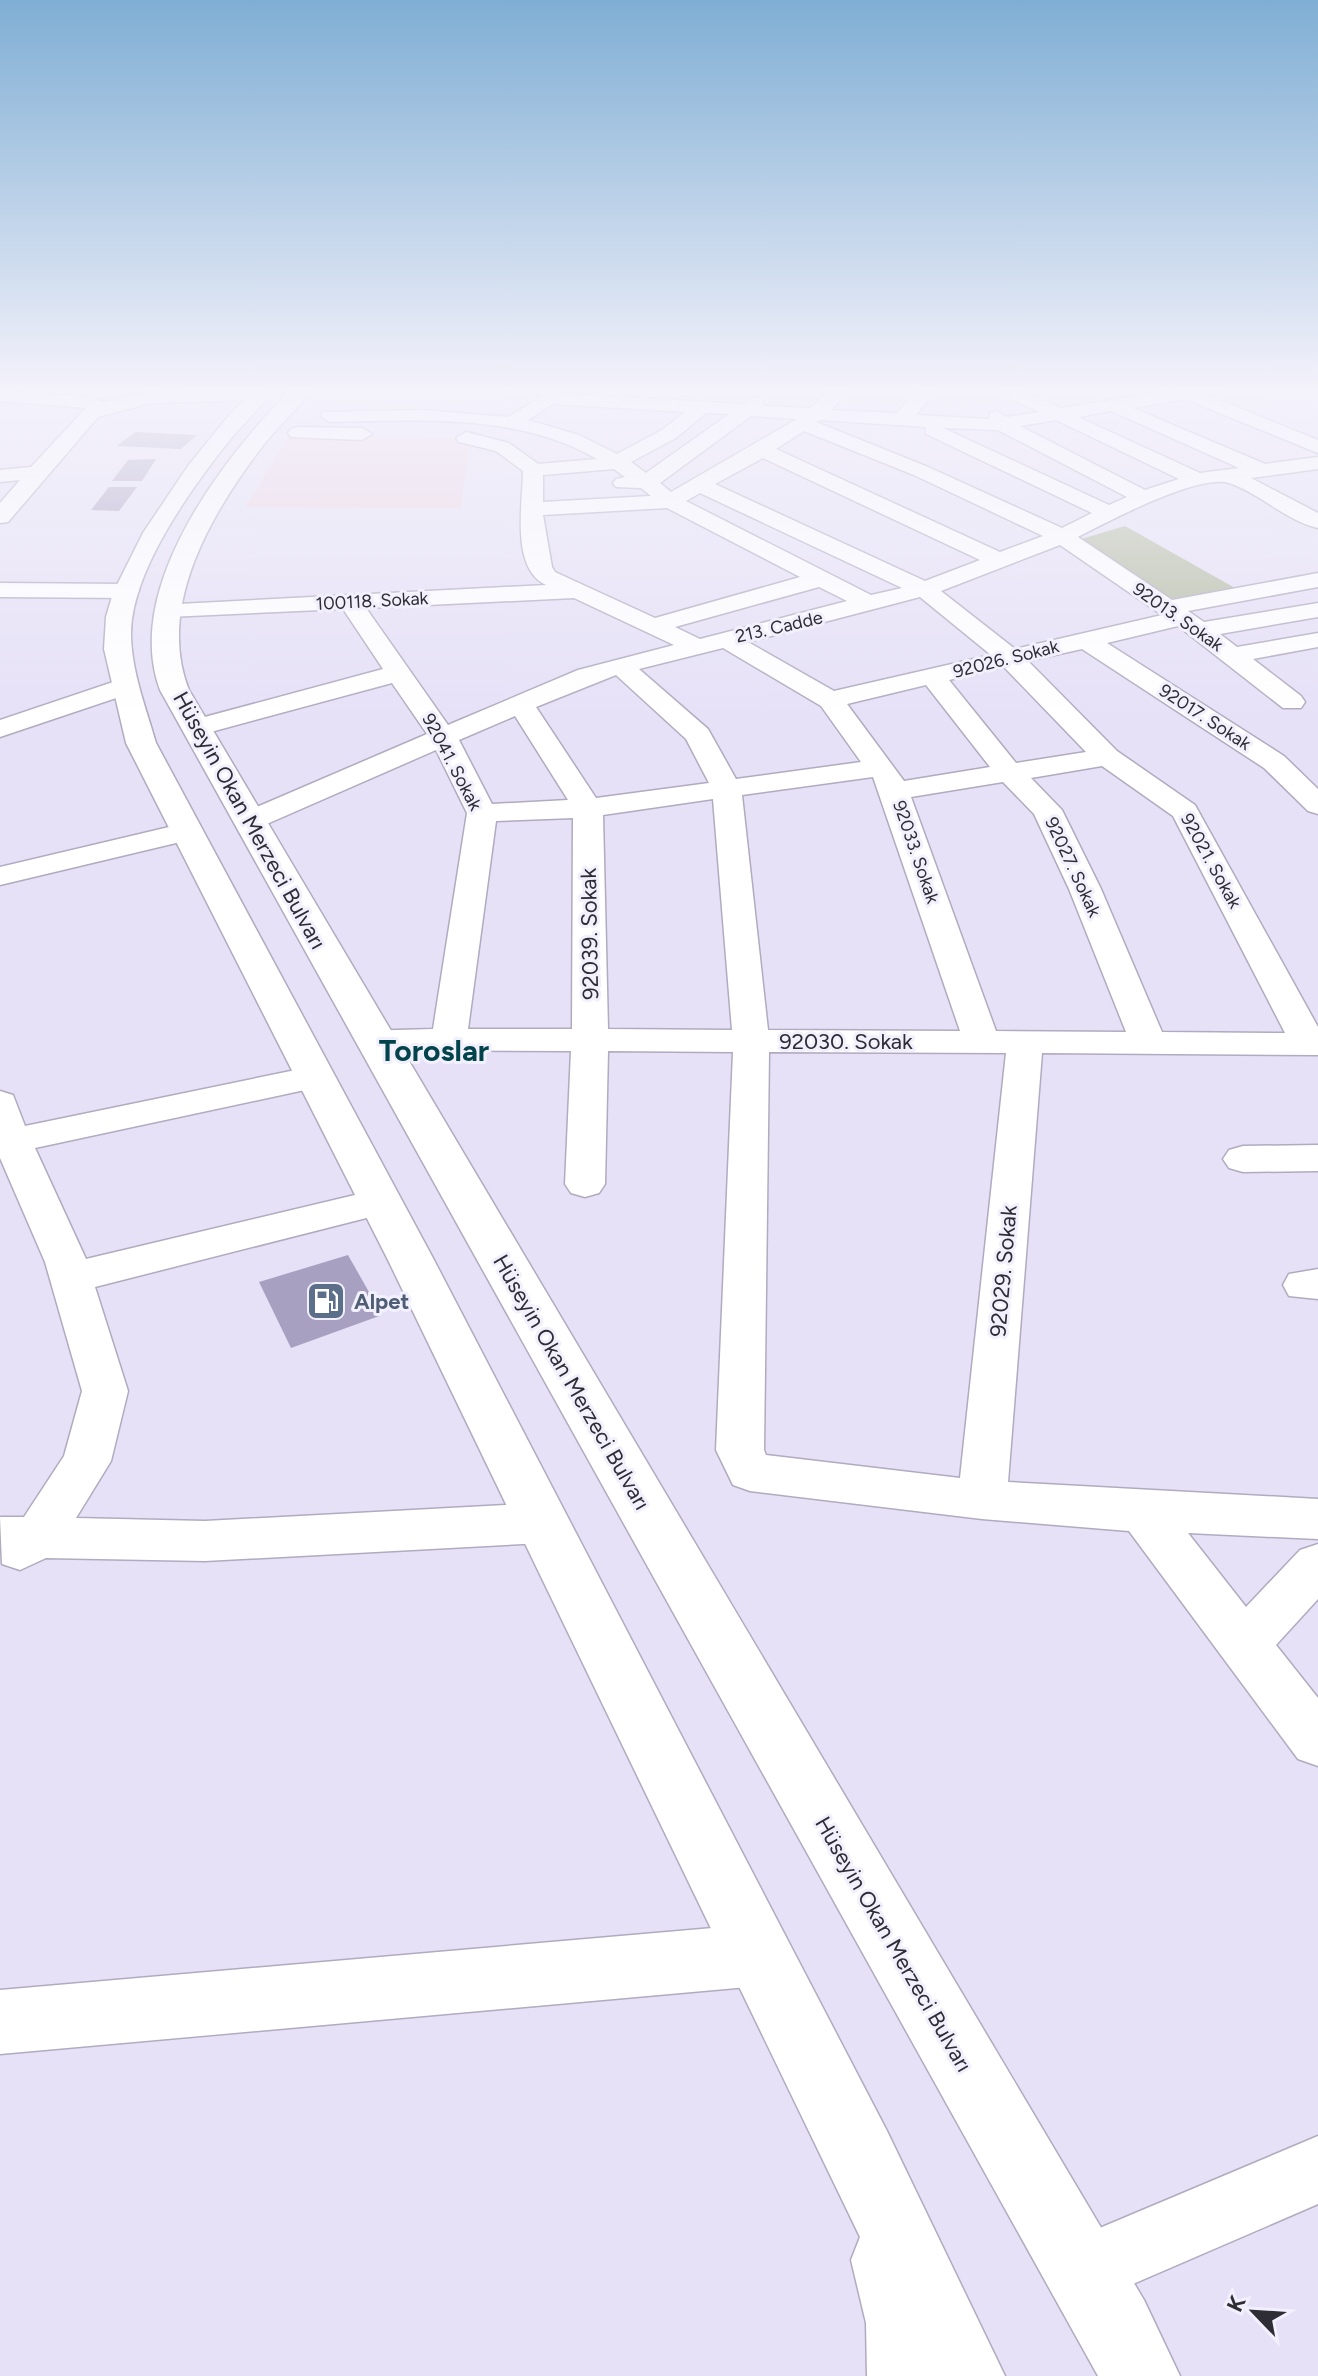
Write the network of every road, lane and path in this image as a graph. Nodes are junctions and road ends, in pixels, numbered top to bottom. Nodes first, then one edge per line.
1 (16, 498) edge
2 (220, 498) edge
3 (532, 498) edge
4 (634, 498) edge
5 (666, 498) edge
6 (676, 498) edge
7 (728, 498) edge
8 (865, 498) edge
9 (979, 498) edge
10 (1081, 498) edge
11 (1141, 498) edge
12 (1275, 498) edge
13 (670, 501) junction
14 (1108, 513) junction
15 (0, 517) edge
16 (1314, 517) edge
17 (1062, 536) junction
18 (999, 560) junction
19 (820, 579) junction
20 (1318, 580) edge
21 (924, 589) junction
22 (0, 590) edge
23 (576, 591) junction
24 (147, 601) junction
25 (350, 602) junction
26 (870, 604) junction
27 (1318, 610) edge
28 (1183, 619) junction
29 (652, 626) junction
30 (1084, 639) junction
31 (727, 640) junction
32 (1318, 640) edge
33 (696, 646) junction
34 (1233, 655) junction
35 (1010, 658) junction
36 (619, 665) junction
37 (399, 673) junction
38 (933, 677) junction
39 (125, 686) junction
40 (1305, 699) edge
41 (830, 700) junction
42 (521, 704) junction
43 (1210, 720) junction
44 (196, 728) junction
45 (0, 729) edge
46 (444, 739) junction
47 (1107, 757) junction
48 (1010, 773) junction
49 (886, 779) junction
50 (727, 790) junction
51 (1318, 805) edge
52 (588, 808) junction
53 (482, 813) junction
54 (249, 821) junction
55 (186, 832) junction
56 (0, 876) edge
57 (449, 1038) junction
58 (374, 1039) junction
59 (590, 1039) junction
60 (751, 1040) junction
61 (981, 1041) junction
62 (1025, 1042) junction
63 (1148, 1042) junction
64 (1313, 1044) edge
65 (315, 1077) junction
66 (4, 1124) edge
67 (1318, 1158) edge
68 (1243, 1159) dead end
69 (585, 1184) dead end
70 (380, 1202) junction
71 (70, 1278) junction
72 (982, 1500) junction
73 (1143, 1512) junction
74 (1318, 1519) edge
75 (543, 1523) junction
76 (12, 1546) edge
77 (1318, 1565) edge
78 (1245, 1643) junction
79 (1318, 1741) edge
80 (759, 1955) junction
81 (0, 2022) edge
82 (861, 2157) junction
83 (1318, 2170) edge
84 (1082, 2271) junction
85 (907, 2376) edge
86 (965, 2376) edge
87 (1140, 2376) edge

1 - 15 street
2 - 24 main road, Hüseyin Okan Merzeci Bulvarı
3 - 23 street, 100118. Sokak
4 - 13 street
5 - 13 street
6 - 13 street
7 - 21 street, 92021. Sokak
8 - 18 street
9 - 17 street, 92013. Sokak
10 - 14 street
11 - 14 street, 213. Cadde
12 - 16 street
13 - 19 street
14 - 17 street, 213. Cadde
17 - 18 street, 213. Cadde
17 - 28 street, 92013. Sokak
18 - 21 street, 213. Cadde
19 - 26 street
19 - 29 street
20 - 28 street
21 - 26 street, 213. Cadde
21 - 35 street, 92021. Sokak
22 - 24 street, 100118. Sokak
23 - 25 street, 100118. Sokak
23 - 29 street, 100118. Sokak
24 - 25 street, 100118. Sokak
24 - 39 main road, Hüseyin Okan Merzeci Bulvarı
24 - 44 main road, Hüseyin Okan Merzeci Bulvarı
25 - 37 street, 92041. Sokak
26 - 31 street, 213. Cadde
27 - 28 street
28 - 30 street, 92026. Sokak
28 - 34 street, 92013. Sokak
29 - 33 street, 100118. Sokak
30 - 35 street, 92026. Sokak
30 - 43 street, 92017. Sokak
31 - 33 street, 213. Cadde
31 - 41 street, 92033. Sokak
32 - 34 street
33 - 36 street, 213. Cadde
34 - 40 street, 92013. Sokak
35 - 38 street, 92026. Sokak
35 - 47 street, 92021. Sokak
36 - 42 street, 213. Cadde
36 - 50 street
37 - 44 street
37 - 46 street, 92041. Sokak
38 - 41 street, 92026. Sokak
38 - 48 street, 92027. Sokak
39 - 45 street
39 - 55 main road, Hüseyin Okan Merzeci Bulvarı
40 - 43 street
41 - 49 street, 92033. Sokak
42 - 46 street, 213. Cadde
42 - 52 street
43 - 51 street, 92017. Sokak
44 - 54 main road, Hüseyin Okan Merzeci Bulvarı
46 - 53 street, 92041. Sokak
46 - 54 street, 213. Cadde
47 - 48 street
47 - 64 street, 92021. Sokak
48 - 49 street
48 - 63 street, 92027. Sokak
49 - 50 street
49 - 61 street, 92033. Sokak
50 - 52 street
50 - 60 street
52 - 53 street
52 - 59 street, 92039. Sokak
53 - 57 street, 92041. Sokak
54 - 58 main road, Hüseyin Okan Merzeci Bulvarı
55 - 56 street
55 - 65 main road, Hüseyin Okan Merzeci Bulvarı
57 - 58 street, 92030. Sokak
57 - 59 street, 92030. Sokak
58 - 84 main road, Hüseyin Okan Merzeci Bulvarı
59 - 60 street, 92030. Sokak
59 - 69 street, 92039. Sokak
60 - 61 street, 92030. Sokak
60 - 72 street
61 - 62 street, 92030. Sokak
62 - 63 street, 92030. Sokak
62 - 72 street, 92029. Sokak
63 - 64 street, 92030. Sokak
65 - 66 street
65 - 70 main road, Hüseyin Okan Merzeci Bulvarı
66 - 71 street
67 - 68 street
70 - 71 street
70 - 75 main road, Hüseyin Okan Merzeci Bulvarı
71 - 76 street
72 - 73 street
73 - 74 street
73 - 78 street
75 - 76 street
75 - 80 main road, Hüseyin Okan Merzeci Bulvarı
77 - 78 street
78 - 79 street
80 - 81 street
80 - 82 main road, Hüseyin Okan Merzeci Bulvarı
82 - 85 main road
82 - 86 main road, Hüseyin Okan Merzeci Bulvarı
83 - 84 street
84 - 87 main road, Hüseyin Okan Merzeci Bulvarı

